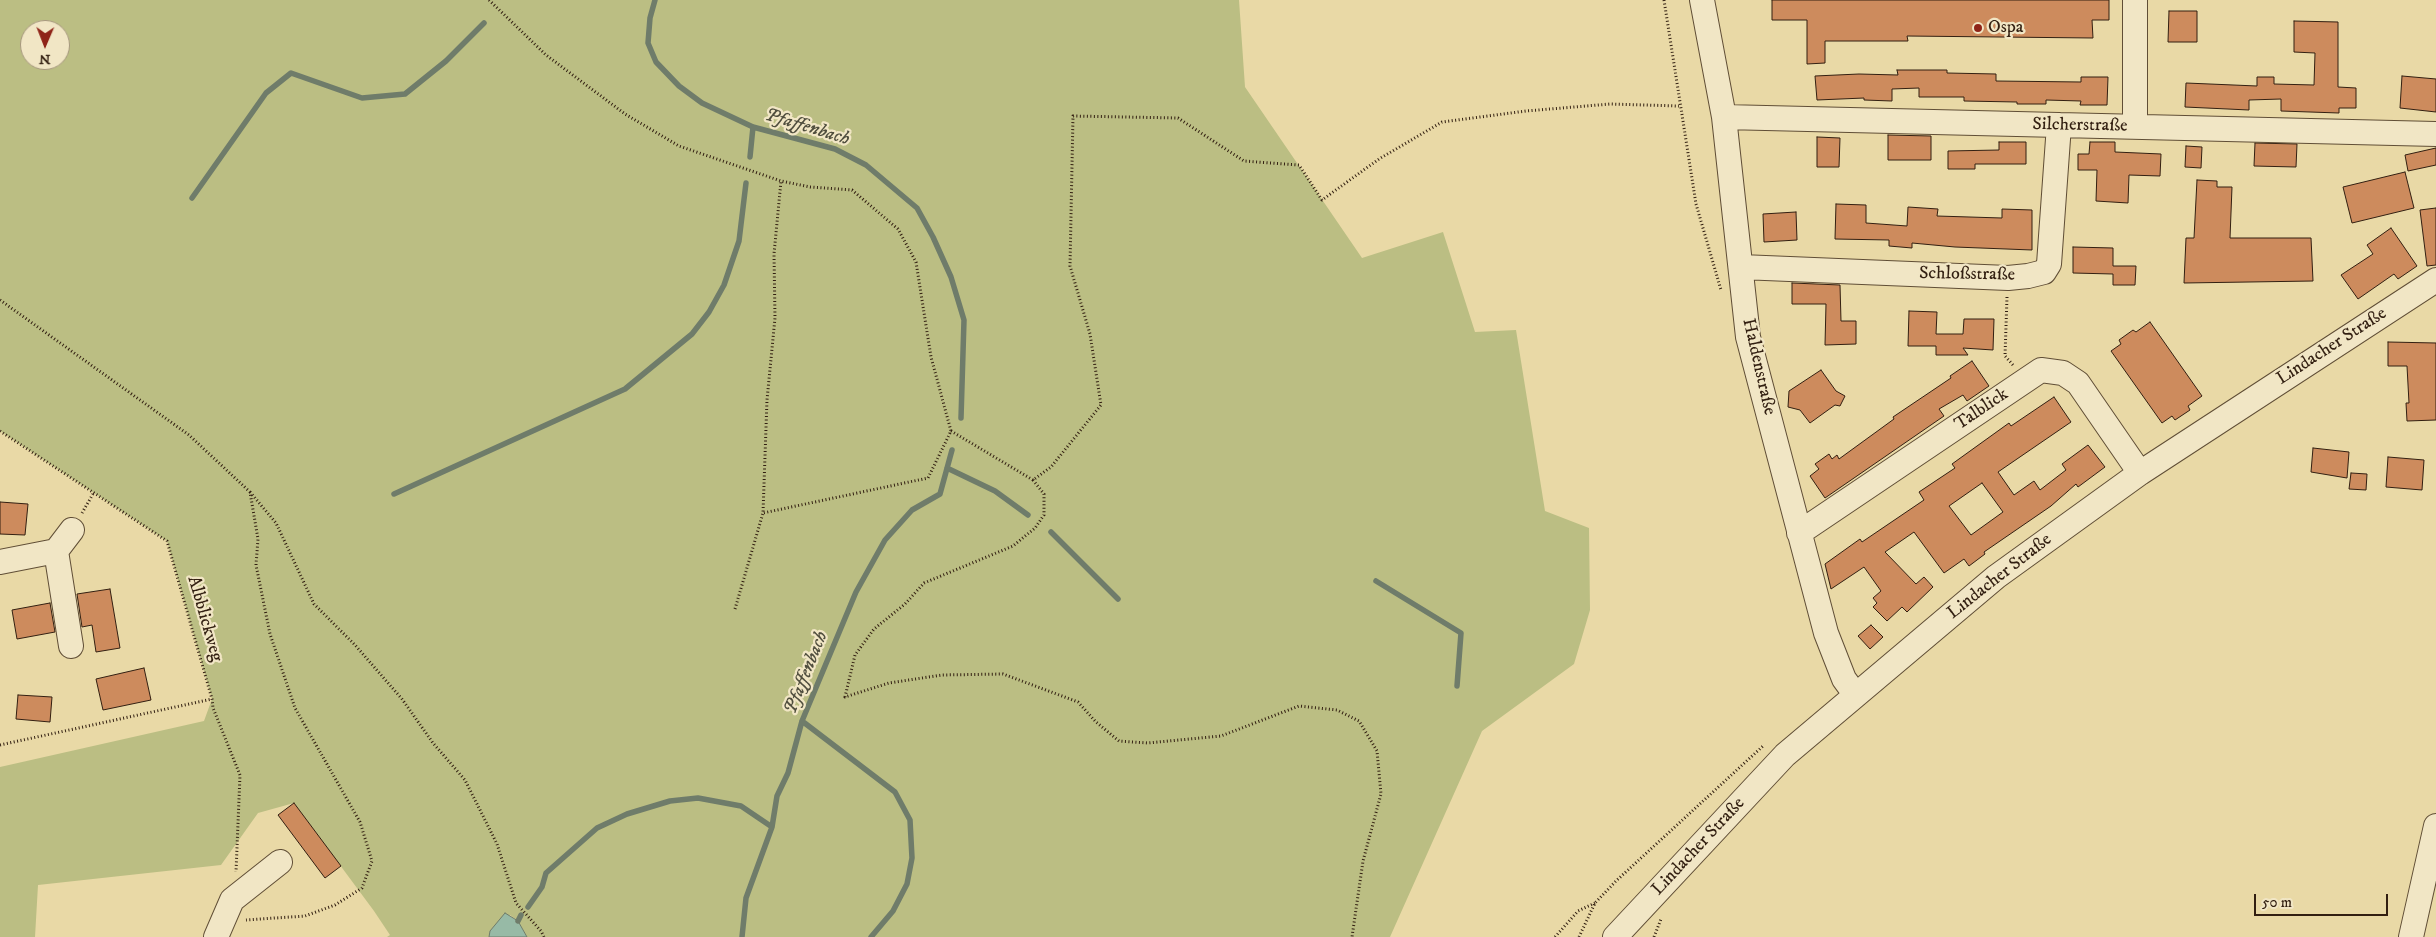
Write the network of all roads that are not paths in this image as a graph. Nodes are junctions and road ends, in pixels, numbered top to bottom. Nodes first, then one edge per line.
1 (1702, 0) edge
2 (2135, 0) edge
3 (1724, 117) junction
4 (2059, 125) junction
5 (2135, 127) junction
6 (2436, 134) edge
7 (1741, 267) junction
8 (2436, 280) edge
9 (2140, 473) junction
10 (72, 530) dead end
11 (1799, 533) junction
12 (56, 551) junction
13 (0, 562) edge
14 (71, 646) dead end
15 (1855, 694) junction
16 (2436, 826) edge
17 (280, 862) dead end
18 (223, 919) edge
19 (1615, 937) edge
20 (2410, 937) edge

1 - 3 street, Haldenstraße
2 - 5 street
3 - 4 street, Silcherstraße
3 - 7 street, Haldenstraße
4 - 5 street, Silcherstraße
4 - 7 street, Schloßstraße
5 - 6 street, Silcherstraße
7 - 11 street, Haldenstraße
8 - 9 street, Lindacher Straße
9 - 11 street, Talblick
9 - 15 street, Lindacher Straße
10 - 12 street
11 - 15 street, Haldenstraße
12 - 13 street
12 - 14 street
15 - 19 street, Lindacher Straße
16 - 20 street
17 - 18 street

